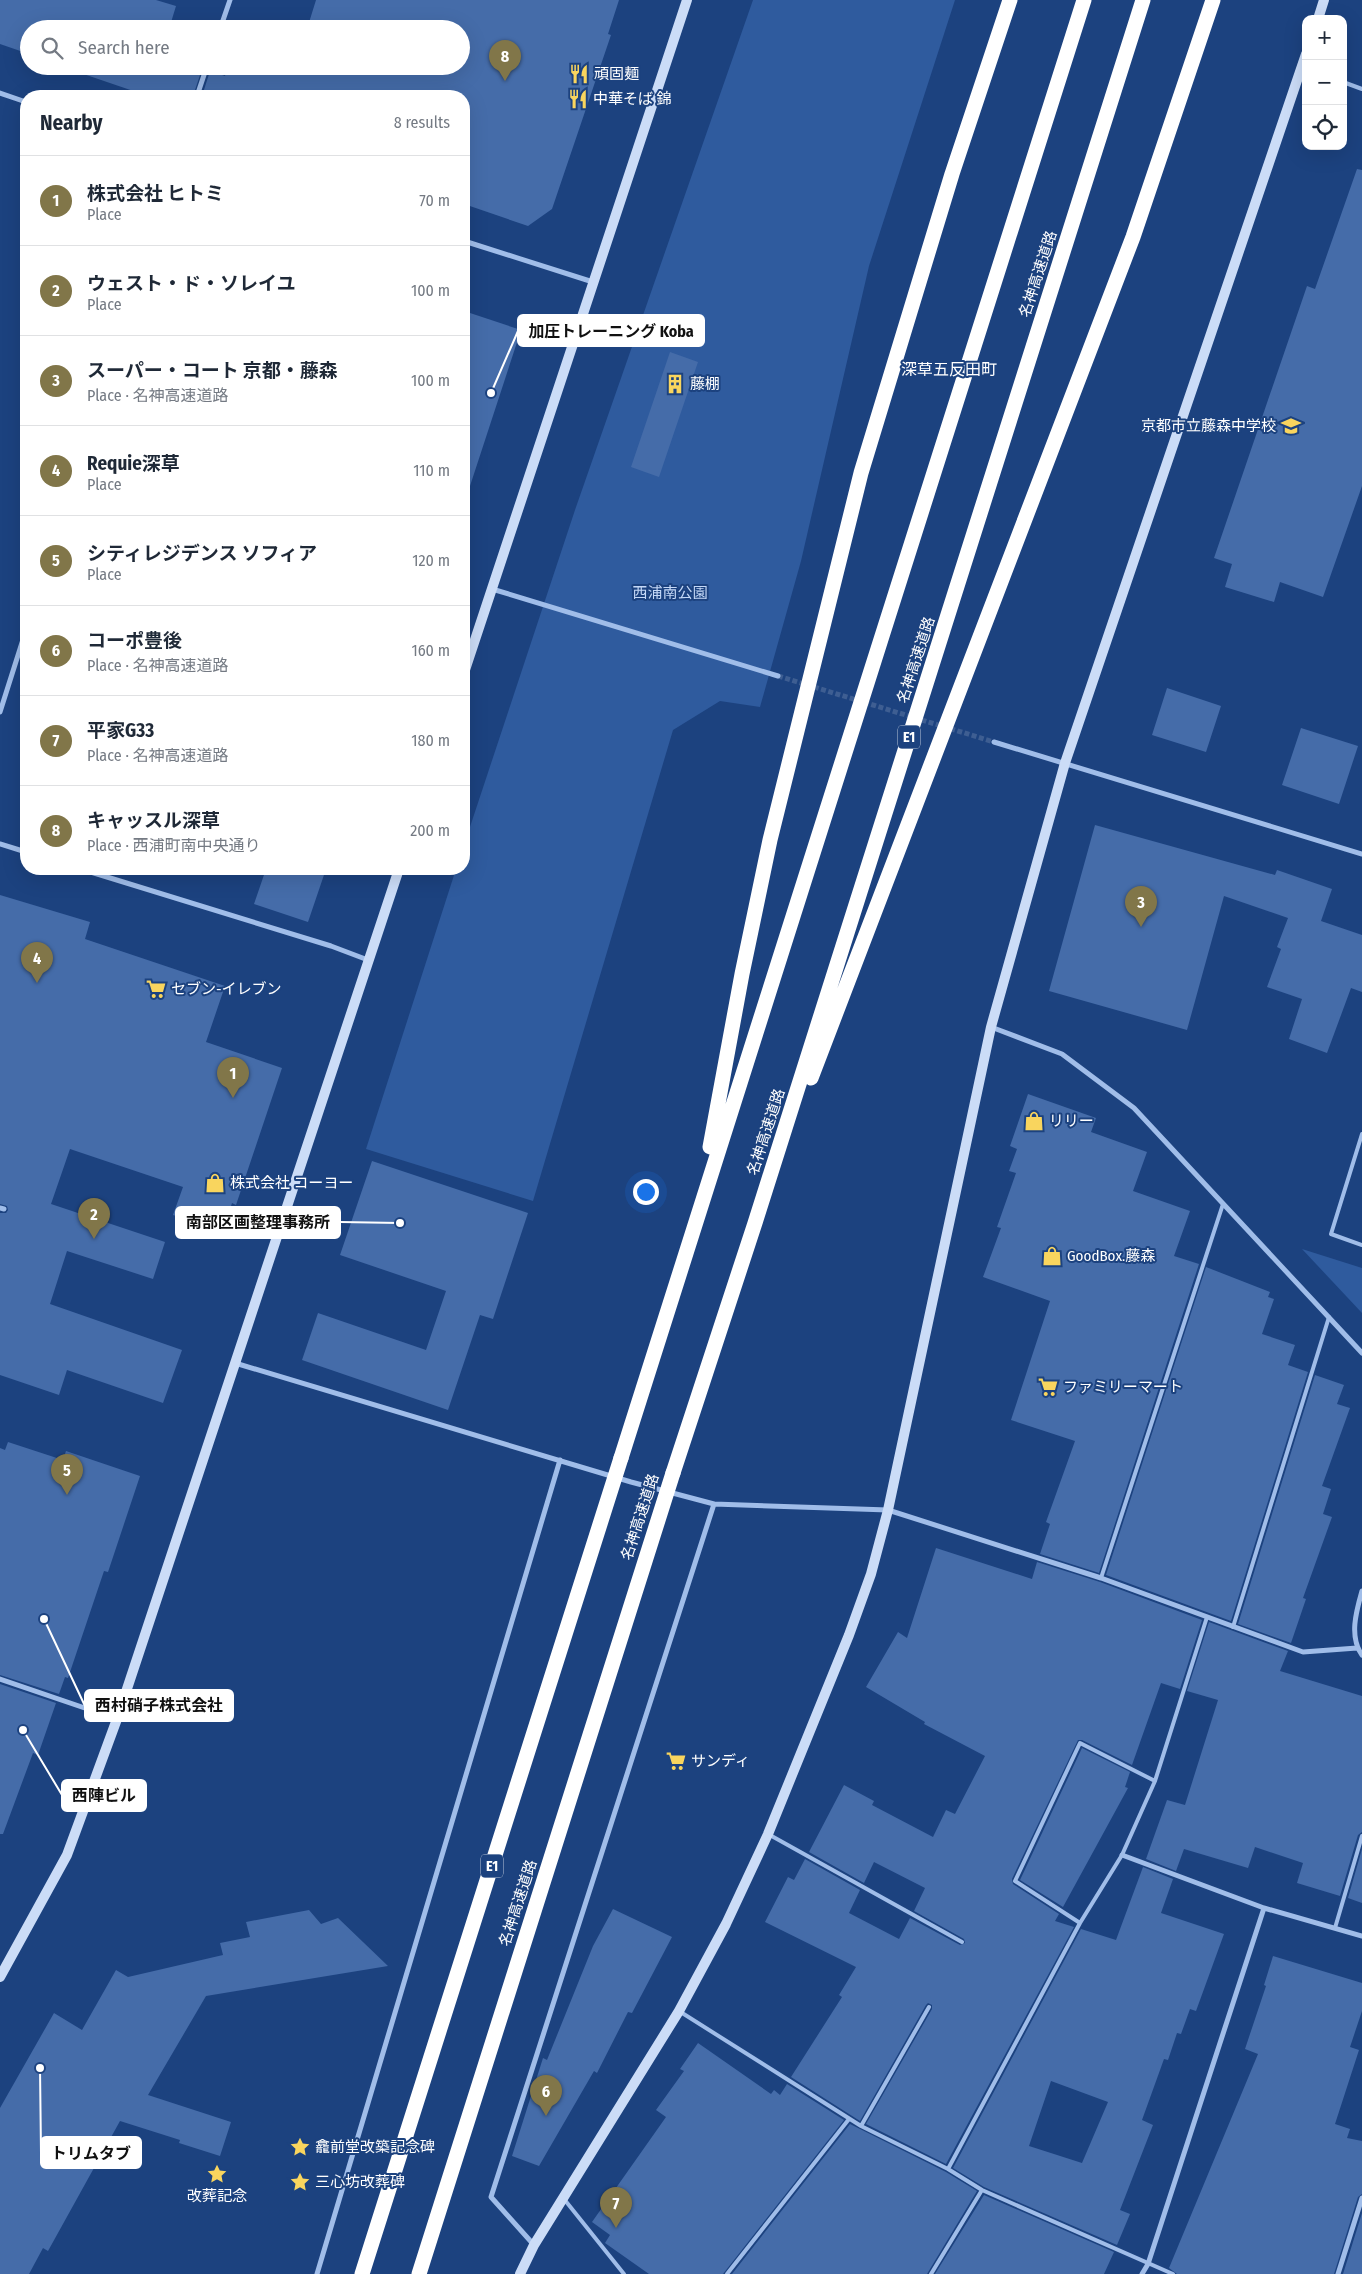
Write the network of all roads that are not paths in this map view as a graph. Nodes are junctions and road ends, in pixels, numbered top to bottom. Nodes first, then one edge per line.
1 (230, 0) edge
2 (687, 0) edge
3 (1010, 0) edge
4 (1084, 0) edge
5 (1143, 0) edge
6 (1213, 0) edge
7 (1324, 0) edge
8 (1319, 15) edge
9 (223, 20) edge
10 (1302, 74) edge
11 (204, 75) edge
12 (1347, 83) edge
13 (1362, 89) edge
14 (199, 90) edge
15 (0, 94) edge
16 (20, 100) edge
17 (470, 243) edge
18 (593, 282) junction
19 (492, 589) junction
20 (20, 649) edge
21 (470, 655) edge
22 (778, 676) tunnel mouth
23 (0, 712) edge
24 (994, 742) tunnel mouth
25 (1065, 763) junction
26 (0, 844) edge
27 (20, 850) edge
28 (1362, 854) edge
29 (100, 875) edge
30 (397, 875) edge
31 (369, 960) junction
32 (991, 1027) junction
33 (1362, 1134) edge
34 (1223, 1204) junction
35 (699, 1208) junction
36 (755, 1223) junction
37 (1362, 1245) edge
38 (1329, 1317) junction
39 (1362, 1353) edge
40 (235, 1363) junction
41 (560, 1460) junction
42 (714, 1504) junction
43 (888, 1510) junction
44 (1101, 1578) junction
45 (1362, 1592) edge
46 (1207, 1617) junction
47 (1233, 1627) junction
48 (1357, 1648) junction
49 (1362, 1656) edge
50 (0, 1679) edge
51 (117, 1719) junction
52 (1155, 1781) junction
53 (768, 1834) junction
54 (1362, 1836) edge
55 (1122, 1854) junction
56 (1264, 1908) junction
57 (1080, 1922) junction
58 (1335, 1928) junction
59 (1362, 1936) edge
60 (962, 1942) dead end
61 (0, 1977) edge
62 (929, 2007) dead end
63 (679, 2012) junction
64 (849, 2119) junction
65 (861, 2126) junction
66 (948, 2169) junction
67 (982, 2190) junction
68 (1362, 2198) edge
69 (564, 2199) junction
70 (534, 2245) junction
71 (1148, 2264) junction
72 (317, 2274) edge
73 (362, 2274) edge
74 (420, 2274) edge
75 (520, 2274) edge
76 (624, 2274) edge
77 (727, 2274) edge
78 (931, 2274) edge
79 (1142, 2274) edge
80 (1172, 2274) edge
81 (1338, 2274) edge

1 - 9 street
2 - 18 street
3 - 35 highway
4 - 35 highway, E1
5 - 36 highway, 名神高速道路 / E1
6 - 36 highway
7 - 8 street
10 - 25 street
11 - 14 street
12 - 13 lane
15 - 16 street
17 - 18 street
18 - 19 street
19 - 21 street
19 - 22 street
20 - 23 street
24 - 25 street
25 - 28 street
25 - 32 street
26 - 27 street
29 - 31 street
30 - 31 street
31 - 40 street
32 - 34 street
32 - 43 street
33 - 37 lane
34 - 38 street
34 - 44 lane
35 - 73 highway, E1, bridge
36 - 74 highway, 名神高速道路 / E1, bridge
38 - 39 street
38 - 47 lane
40 - 41 street
40 - 51 street
41 - 42 street
41 - 72 street
42 - 43 street
42 - 70 street
43 - 44 street
43 - 53 street
44 - 46 street
45 - 48 street
46 - 47 street
46 - 52 lane
47 - 48 street
48 - 49 street
50 - 51 street
51 - 61 street
52 - 55 lane
52 - 57 lane
53 - 60 lane
53 - 63 street
54 - 58 lane
55 - 56 street
55 - 57 lane
56 - 58 street
56 - 71 street
57 - 66 lane
58 - 59 street
62 - 65 lane
63 - 64 lane
63 - 69 street
64 - 65 lane
64 - 77 lane
65 - 66 lane
66 - 67 lane
67 - 71 lane
67 - 78 lane
68 - 81 street
69 - 70 street
69 - 76 lane
70 - 75 street
71 - 79 street
71 - 80 lane

